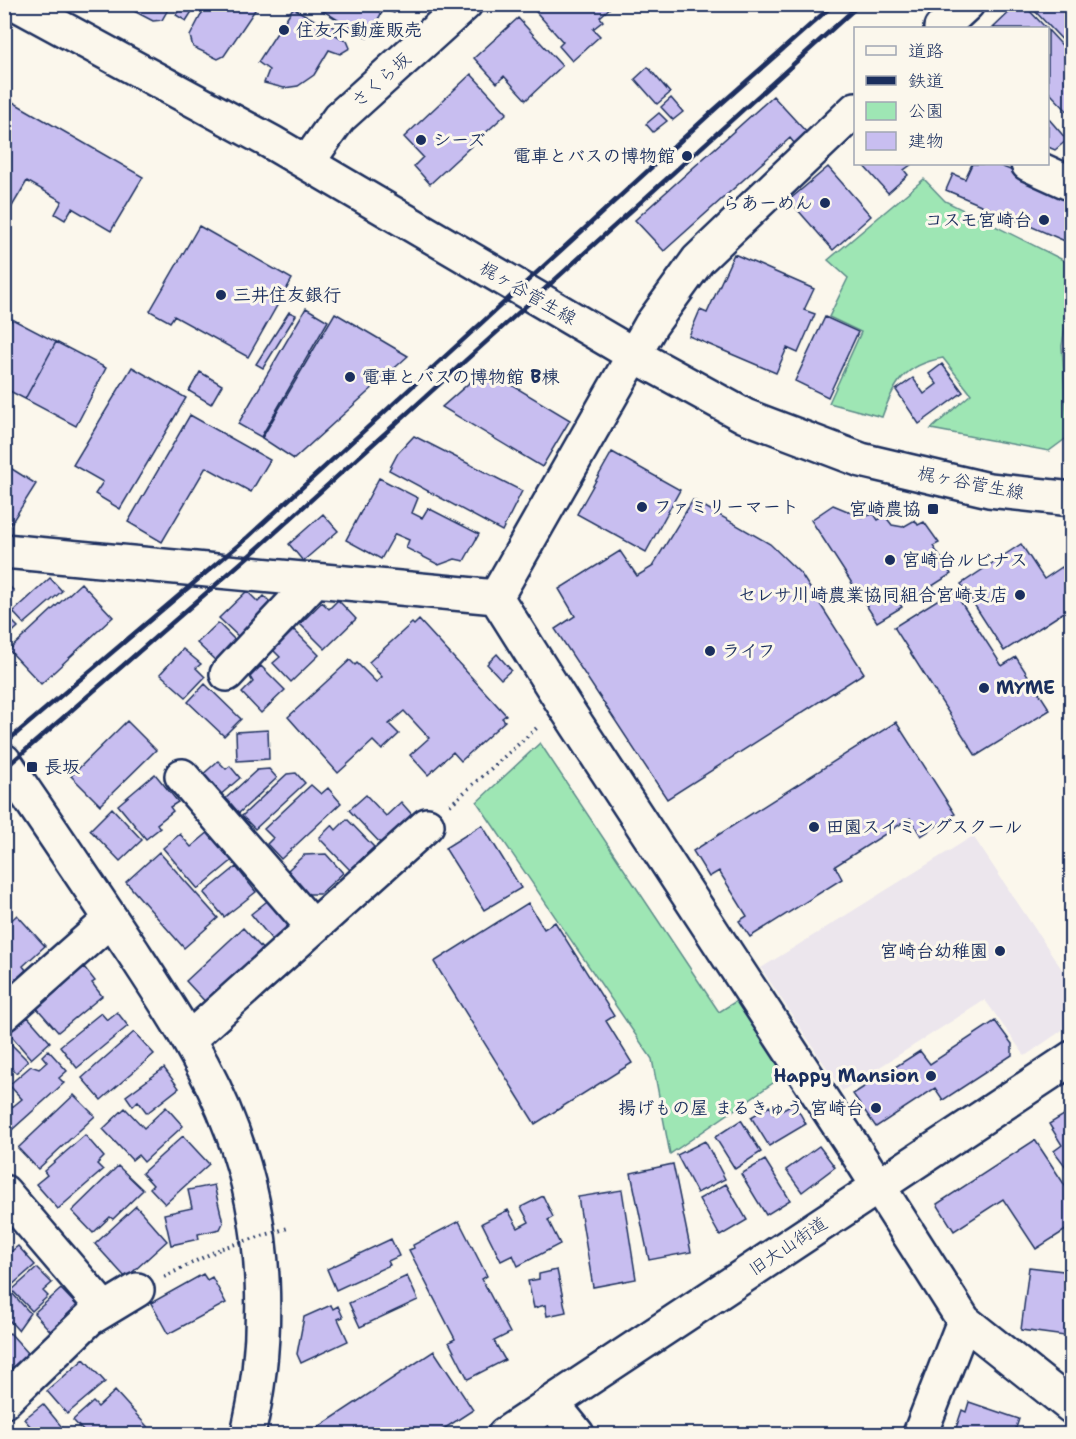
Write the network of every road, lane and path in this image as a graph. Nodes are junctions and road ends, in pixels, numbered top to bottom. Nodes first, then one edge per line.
1 (17, 4) edge
2 (465, 4) edge
3 (967, 4) edge
4 (942, 27) edge
5 (854, 110) edge
6 (307, 163) junction
7 (1030, 165) edge
8 (1071, 184) edge
9 (634, 355) junction
10 (1071, 499) edge
11 (4, 551) edge
12 (315, 580) junction
13 (496, 597) junction
14 (227, 674) dead end
15 (564, 705) junction
16 (4, 761) edge
17 (182, 776) dead end
18 (427, 825) joint
19 (111, 919) junction
20 (313, 927) junction
21 (4, 1014) edge
22 (189, 1039) junction
23 (1071, 1058) edge
24 (879, 1186) junction
25 (4, 1192) edge
26 (288, 1228) dead end
27 (137, 1290) joint
28 (104, 1309) junction
29 (964, 1321) junction
30 (4, 1401) edge
31 (552, 1403) junction
32 (1071, 1407) edge
33 (248, 1434) edge
34 (505, 1434) edge
35 (577, 1434) edge
36 (920, 1434) edge

1 - 6 street, 梶ヶ谷菅生線
2 - 6 street, さくら坂
3 - 4 street
5 - 9 street
6 - 9 street, 梶ヶ谷菅生線
7 - 8 street
9 - 10 street, 梶ヶ谷菅生線
9 - 13 street
11 - 12 street
12 - 13 street
12 - 14 street
13 - 15 street
15 - 18 path
15 - 24 street
16 - 19 street
17 - 20 street
18 - 20 street
19 - 21 street
19 - 22 street
20 - 22 street
22 - 33 street
23 - 24 street, 旧大山街道
24 - 29 street
24 - 31 street, 旧大山街道
25 - 28 street
26 - 27 path, bridge
27 - 28 street
28 - 30 street
29 - 32 street
29 - 36 street
31 - 34 street, 旧大山街道
31 - 35 street

